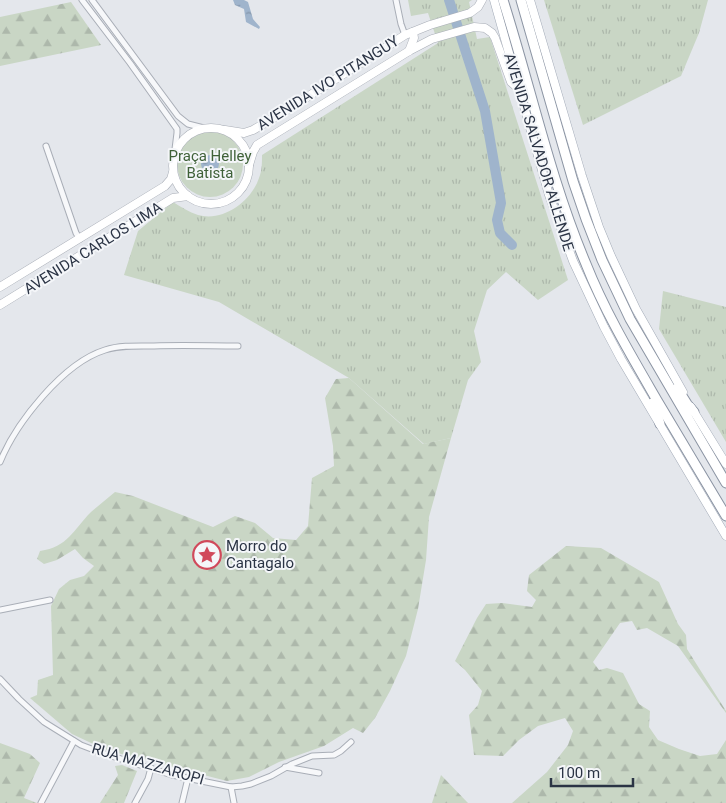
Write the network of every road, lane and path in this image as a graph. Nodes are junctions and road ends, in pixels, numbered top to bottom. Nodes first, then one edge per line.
1 (82, 0) edge
2 (92, 0) edge
3 (396, 0) edge
4 (482, 0) edge
5 (494, 0) edge
6 (503, 0) edge
7 (521, 0) edge
8 (528, 0) edge
9 (535, 18) joint
10 (413, 32) junction
11 (405, 36) junction
12 (409, 51) junction
13 (518, 89) junction
14 (204, 128) junction
15 (224, 130) junction
16 (46, 146) dead end
17 (174, 157) junction
18 (249, 165) junction
19 (173, 170) junction
20 (188, 196) junction
21 (80, 239) junction
22 (0, 287) edge
23 (0, 305) edge
24 (630, 319) junction
25 (238, 346) dead end
26 (626, 349) junction
27 (694, 412) junction
28 (660, 424) junction
29 (0, 462) edge
30 (726, 464) edge
31 (726, 483) edge
32 (726, 516) edge
33 (726, 536) edge
34 (50, 600) dead end
35 (0, 610) edge
36 (0, 679) edge
37 (74, 741) junction
38 (351, 742) dead end
39 (285, 767) junction
40 (151, 768) junction
41 (319, 774) dead end
42 (188, 778) junction
43 (231, 786) junction
44 (41, 803) edge
45 (135, 803) edge
46 (182, 803) edge
47 (234, 803) edge

1 - 17 street
2 - 14 street
3 - 11 street
4 - 10 street, AVENIDA IVO PITANGUY
5 - 13 street, AVENIDA SALVADOR ALLENDE
6 - 26 highway, AVENIDA SALVADOR ALLENDE
7 - 24 highway, AVENIDA SALVADOR ALLENDE
8 - 9 highway
9 - 27 street
10 - 11 street, AVENIDA IVO PITANGUY
10 - 12 street
11 - 15 street, AVENIDA IVO PITANGUY
12 - 13 street, AVENIDA IVO PITANGUY
12 - 18 street, AVENIDA IVO PITANGUY
13 - 28 street, AVENIDA SALVADOR ALLENDE
14 - 15 street
14 - 17 street
15 - 18 street
16 - 21 street
17 - 19 street
18 - 20 street
19 - 20 street
19 - 21 street, AVENIDA CARLOS LIMA
20 - 23 street, AVENIDA CARLOS LIMA
21 - 22 street, AVENIDA CARLOS LIMA
24 - 27 highway
24 - 31 highway, AVENIDA SALVADOR ALLENDE
25 - 29 street
26 - 28 highway
26 - 32 highway, AVENIDA SALVADOR ALLENDE
27 - 30 street
28 - 33 street, AVENIDA SALVADOR ALLENDE
34 - 35 street
36 - 37 street, RUA MAZZAROPI
37 - 40 street, RUA MAZZAROPI
37 - 44 street
38 - 39 street, RUA MAZZAROPI
39 - 41 street
39 - 43 street, RUA MAZZAROPI
40 - 42 street, RUA MAZZAROPI
40 - 45 street
42 - 43 street, RUA MAZZAROPI
42 - 46 street
43 - 47 street

